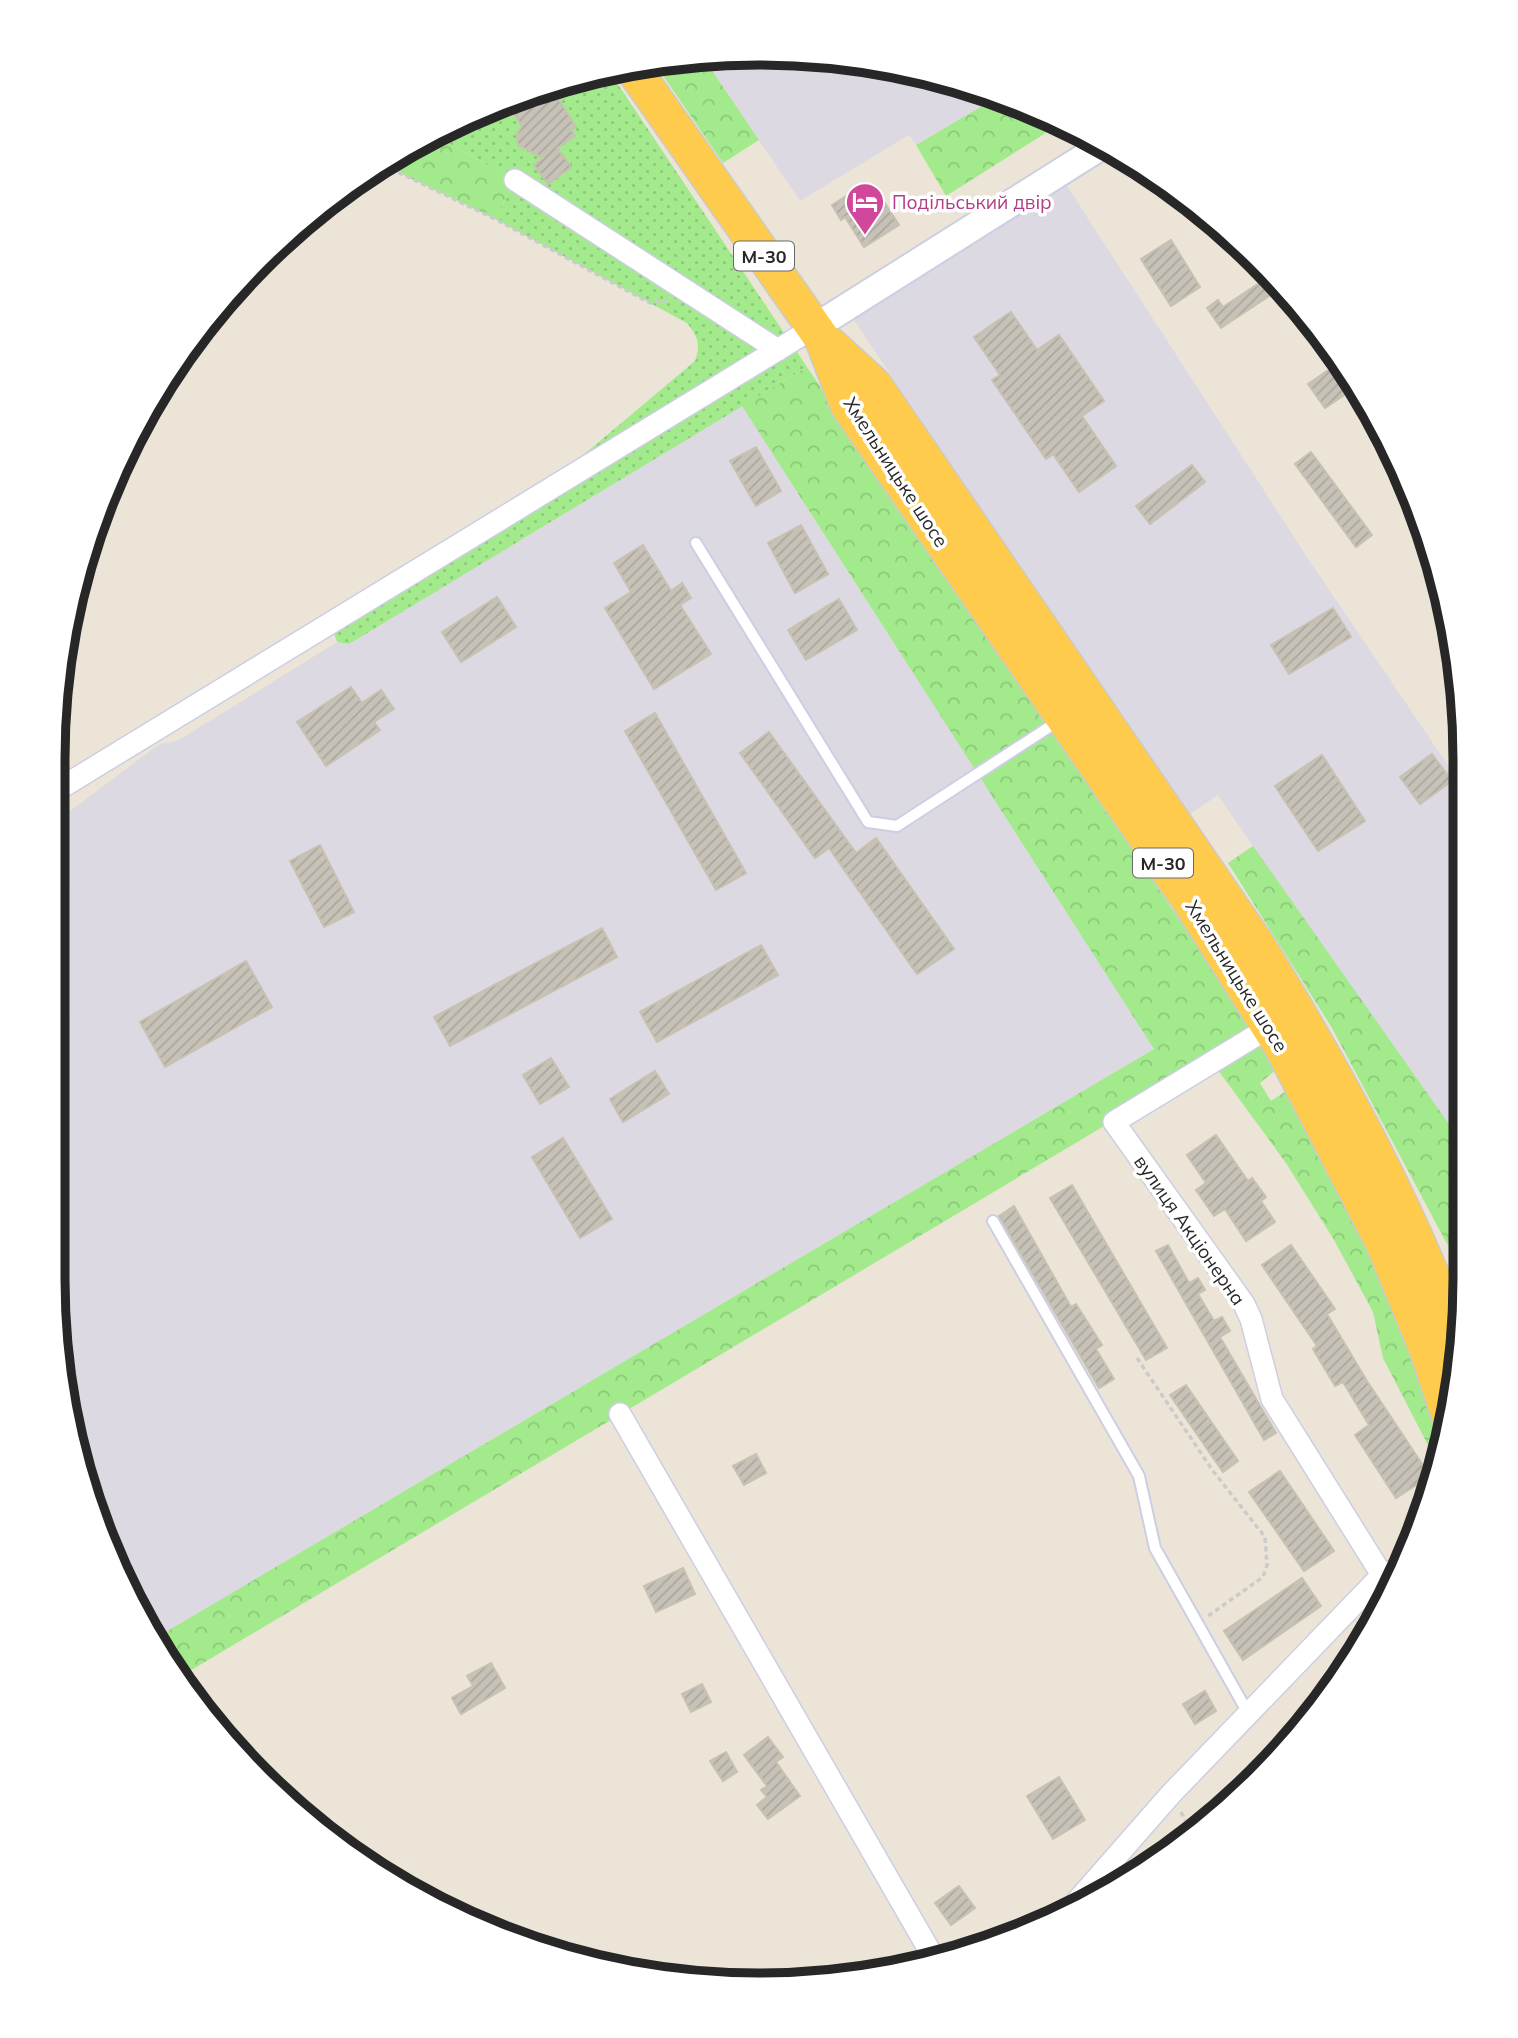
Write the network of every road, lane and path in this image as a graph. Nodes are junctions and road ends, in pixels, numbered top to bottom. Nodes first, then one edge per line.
1 (638, 76) edge
2 (1094, 151) edge
3 (393, 170) edge
4 (515, 180) dead end
5 (697, 298) junction
6 (819, 333) junction
7 (778, 350) junction
8 (696, 543) dead end
9 (1062, 719) junction
10 (65, 785) edge
11 (1270, 1027) junction
12 (993, 1221) dead end
13 (1452, 1327) edge
14 (1137, 1358) dead end
15 (1443, 1396) edge
16 (620, 1414) dead end
17 (1389, 1572) edge
18 (1387, 1574) edge
19 (1197, 1623) junction
20 (1248, 1713) junction
21 (1171, 1794) junction
22 (1187, 1825) edge
23 (1086, 1891) edge
24 (930, 1952) edge

1 - 6 highway, М-30
2 - 6 street
3 - 5 path
4 - 5 street
5 - 7 street
6 - 7 street
6 - 9 highway, Хмельницьке шосе / М-30
6 - 13 highway, Хмельницьке шосе / М-30
7 - 10 street
8 - 9 lane
9 - 11 highway, Хмельницьке шосе / М-30
11 - 15 highway, Хмельницьке шосе / М-30
11 - 17 street, вулиця Акціонерна
12 - 19 lane
14 - 19 path
16 - 24 street
18 - 20 street
19 - 20 lane
20 - 21 street
21 - 22 path
21 - 23 street

